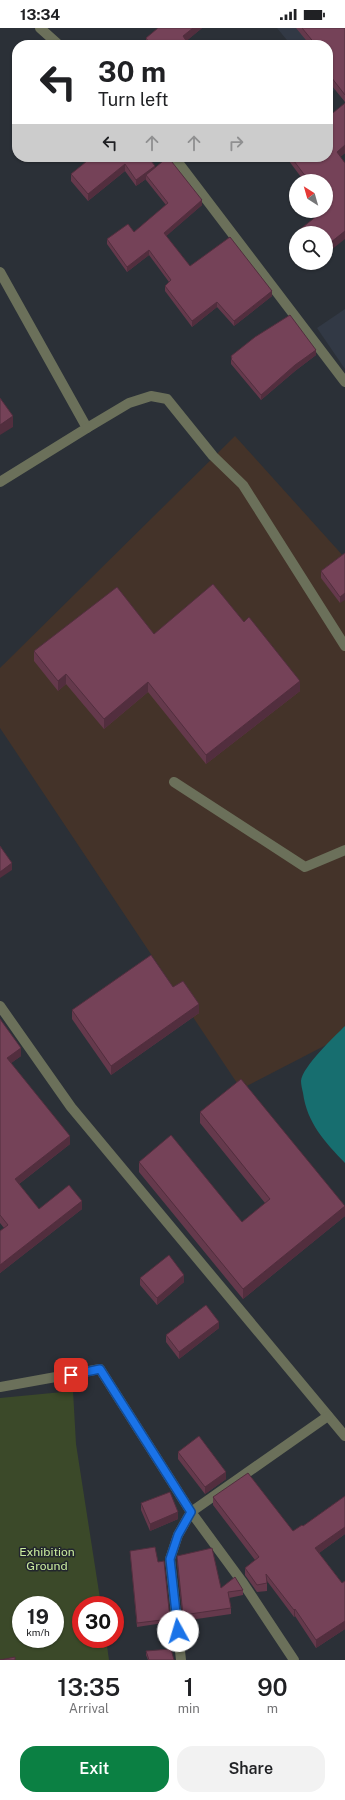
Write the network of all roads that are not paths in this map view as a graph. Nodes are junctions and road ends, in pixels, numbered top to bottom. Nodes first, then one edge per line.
1 (40, 28) edge
2 (53, 40) edge
3 (178, 162) edge
4 (0, 272) edge
5 (345, 382) edge
6 (87, 428) junction
7 (0, 482) edge
8 (345, 646) edge
9 (174, 782) dead end
10 (345, 850) edge
11 (0, 1006) edge
12 (0, 1387) edge
13 (328, 1416) junction
14 (345, 1436) edge
15 (191, 1512) junction
16 (181, 1660) edge
17 (294, 1660) edge

1 - 2 street
3 - 5 street
4 - 6 street
6 - 7 street
6 - 8 street
9 - 10 street
11 - 13 street
12 - 15 street
13 - 14 street
13 - 15 street
15 - 16 street
15 - 17 street

